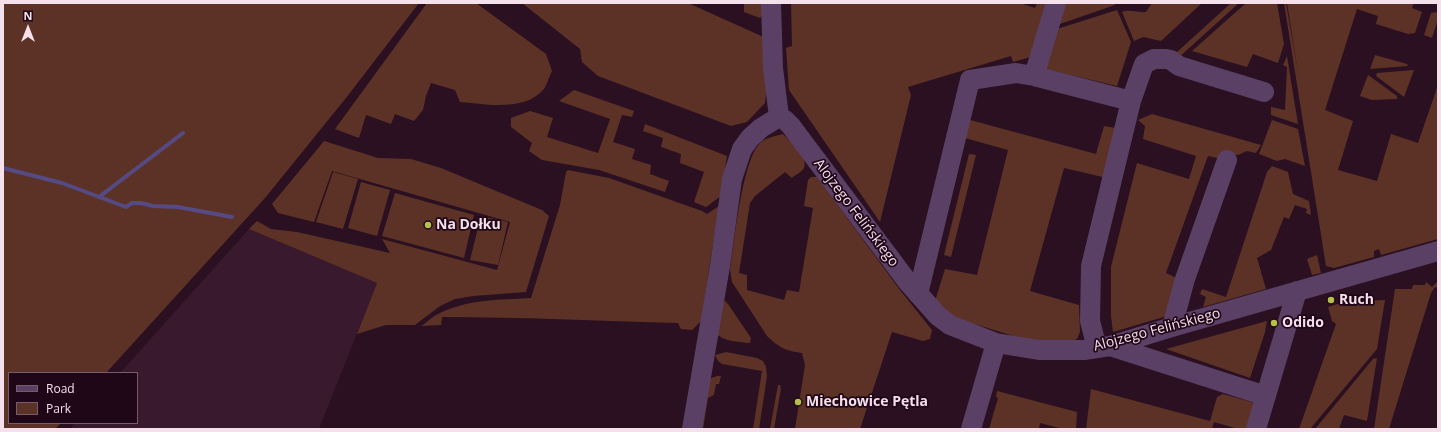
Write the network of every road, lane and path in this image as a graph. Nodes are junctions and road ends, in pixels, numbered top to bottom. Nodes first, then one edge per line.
1 (771, 3) edge
2 (1056, 3) edge
3 (1034, 76) junction
4 (1264, 92) dead end
5 (1131, 101) junction
6 (779, 117) junction
7 (1228, 160) dead end
8 (1438, 251) edge
9 (1297, 291) junction
10 (918, 294) junction
11 (1172, 326) junction
12 (996, 343) junction
13 (1103, 347) junction
14 (1266, 396) junction
15 (692, 429) edge
16 (970, 429) edge
17 (1256, 429) edge

1 - 6 street
2 - 3 street
3 - 5 street
3 - 10 street
4 - 5 street
5 - 13 street
6 - 10 street, Alojzego Felińskiego
6 - 15 street
7 - 11 street
8 - 9 street, Alojzego Felińskiego
9 - 11 street, Alojzego Felińskiego
9 - 14 street
10 - 12 street, Alojzego Felińskiego
11 - 13 street, Alojzego Felińskiego
12 - 13 street, Alojzego Felińskiego
12 - 16 street
13 - 14 street
14 - 17 street

